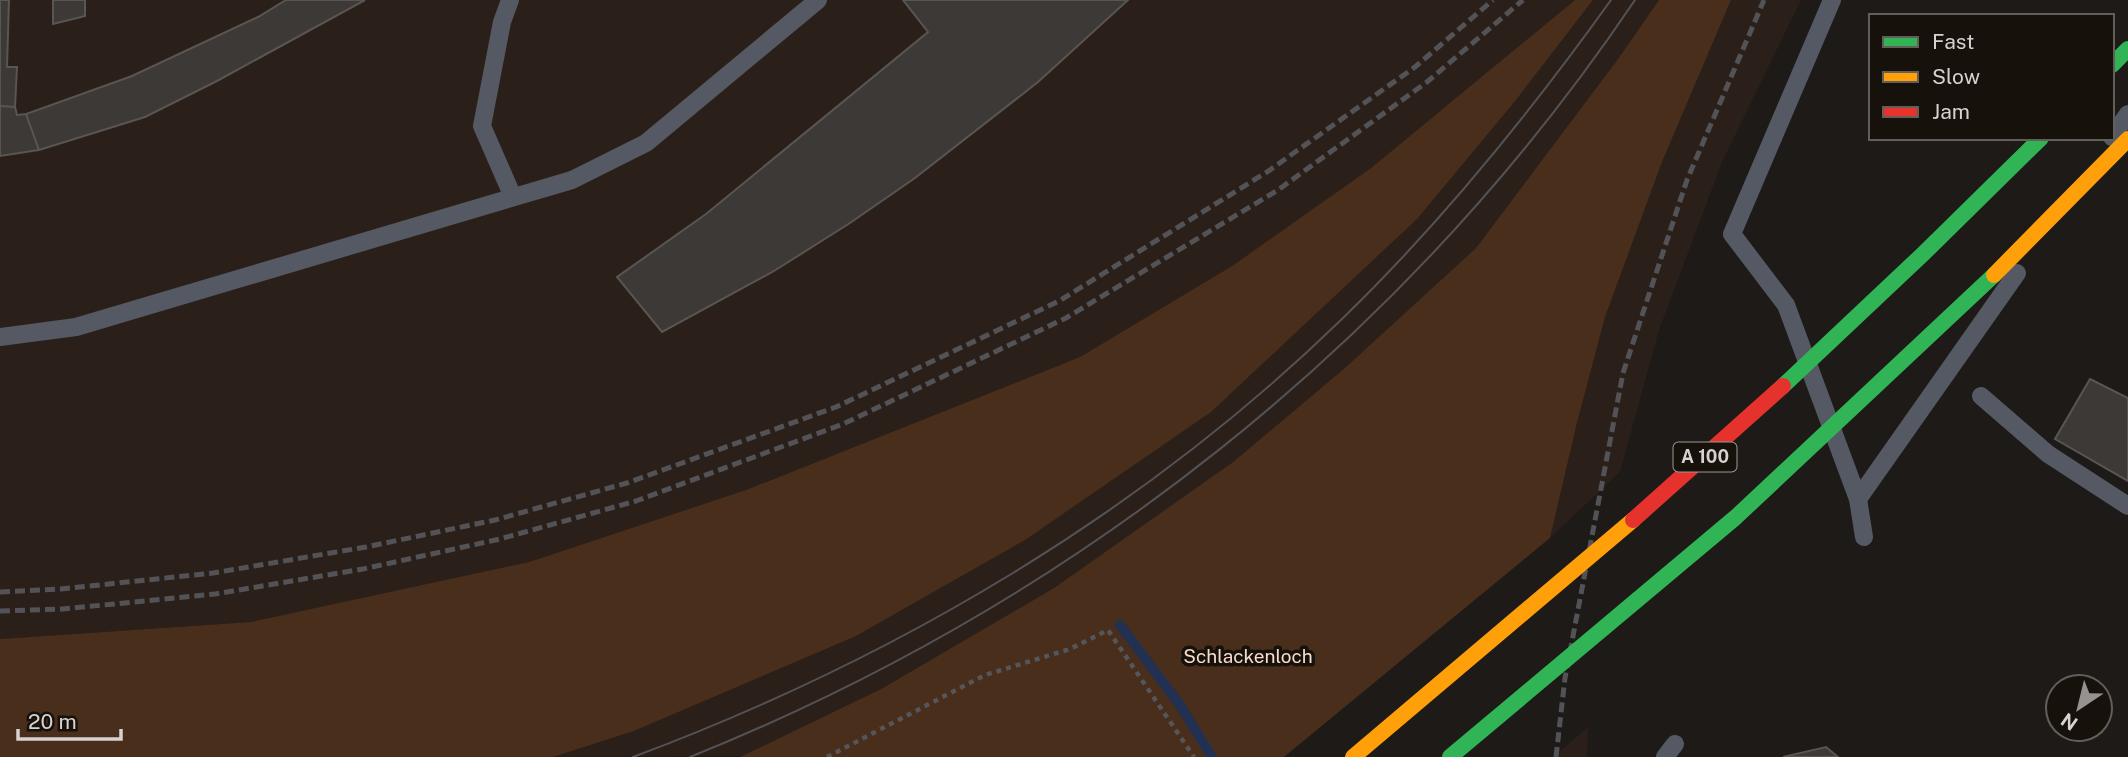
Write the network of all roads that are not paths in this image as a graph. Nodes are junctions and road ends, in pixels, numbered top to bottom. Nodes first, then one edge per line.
1 (510, 0) edge
2 (818, 0) edge
3 (1832, 0) edge
4 (2128, 49) edge
5 (2114, 63) edge
6 (2128, 114) edge
7 (2114, 134) edge
8 (2128, 139) edge
9 (2038, 140) edge
10 (2110, 140) edge
11 (513, 197) junction
12 (0, 337) edge
13 (1981, 397) dead end
14 (1858, 499) junction
15 (2128, 506) edge
16 (1864, 537) dead end
17 (1353, 757) edge
18 (1450, 757) edge

1 - 11 lane
2 - 11 lane
3 - 14 lane
4 - 5 highway
6 - 7 lane
8 - 18 highway, bridge
9 - 17 highway, A 100, bridge
10 - 14 lane
11 - 12 lane
13 - 15 lane
14 - 16 lane

